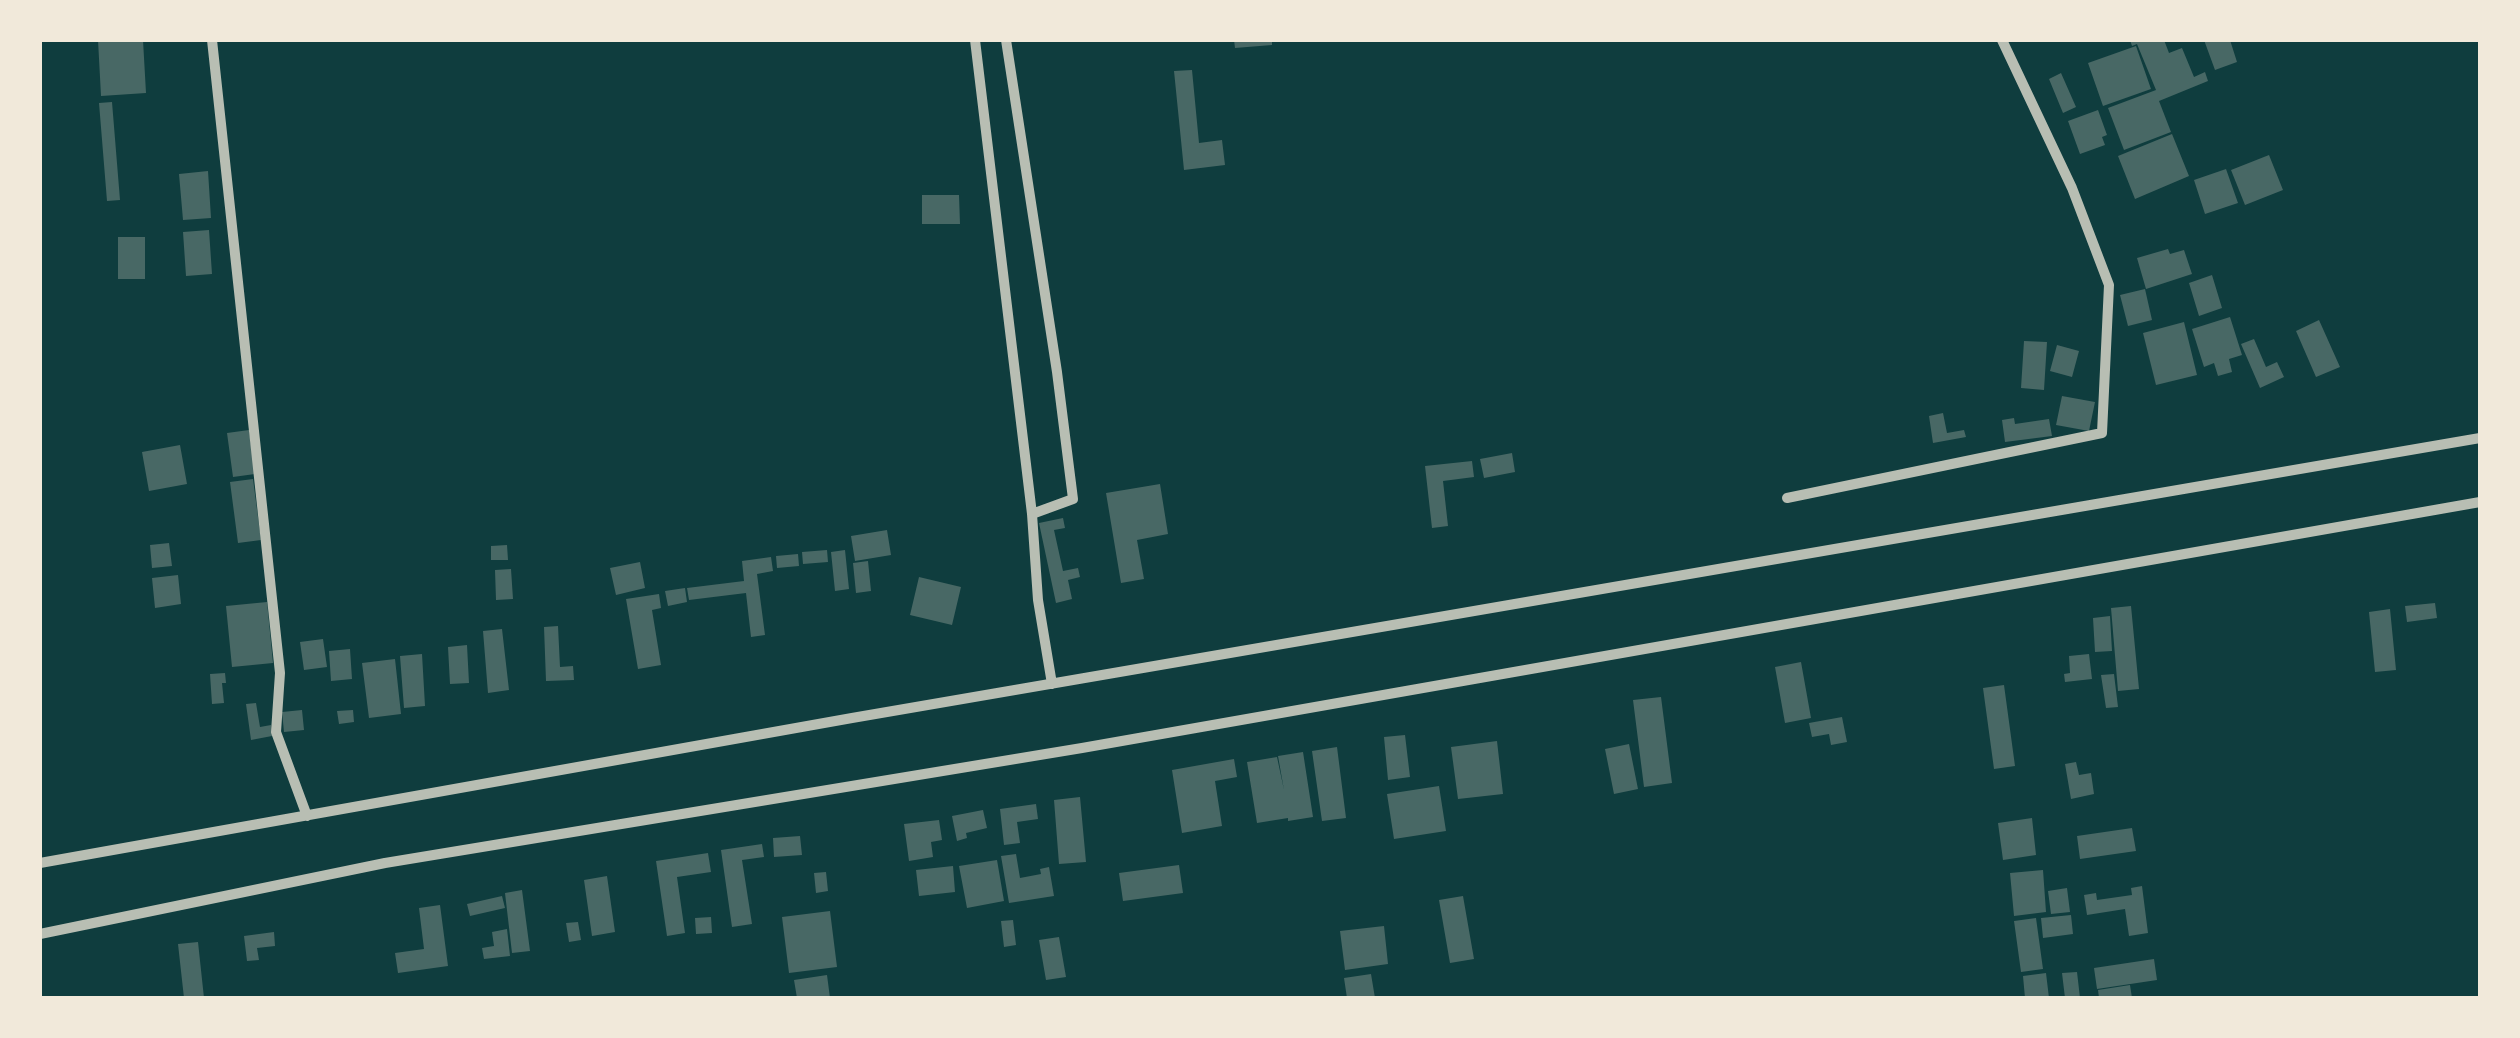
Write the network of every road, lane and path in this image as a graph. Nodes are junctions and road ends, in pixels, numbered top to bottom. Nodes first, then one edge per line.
1 (212, 40) edge
2 (975, 40) edge
3 (1006, 40) edge
4 (2002, 40) edge
5 (2480, 438) edge
6 (1787, 498) dead end
7 (2480, 502) edge
8 (1032, 514) junction
9 (1052, 684) junction
10 (307, 816) junction
11 (40, 863) edge
12 (40, 934) edge

1 - 10 street
2 - 8 street
3 - 8 street
4 - 6 street
5 - 9 street
7 - 12 street
8 - 9 street
9 - 10 street
10 - 11 street

